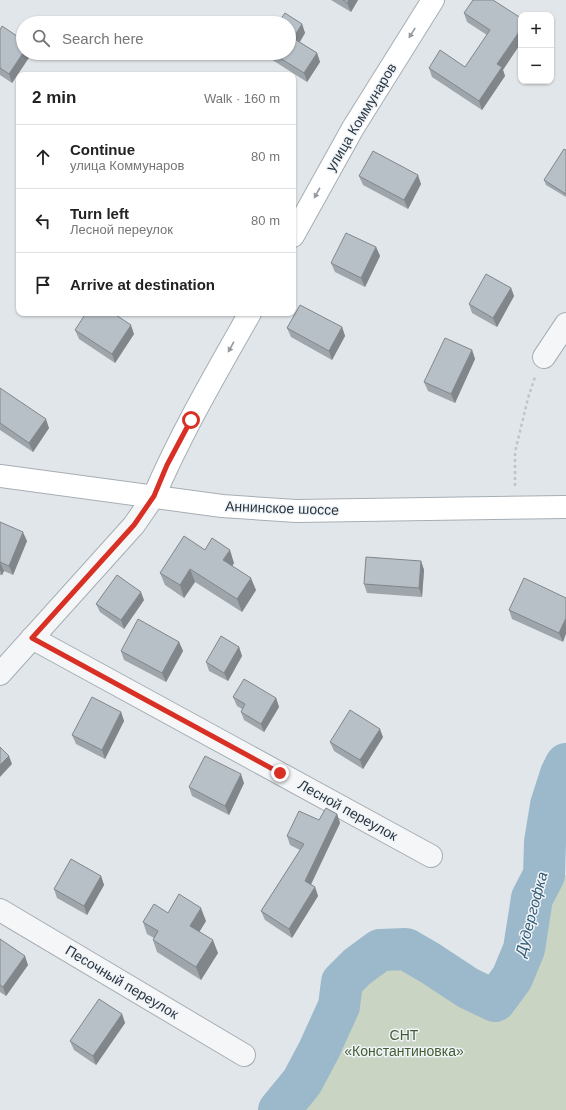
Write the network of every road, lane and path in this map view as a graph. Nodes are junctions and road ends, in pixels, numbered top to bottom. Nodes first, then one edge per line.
1 (433, 0) edge
2 (296, 231) edge
3 (248, 316) edge
4 (566, 324) edge
5 (544, 357) joint
6 (0, 476) edge
7 (515, 486) dead end
8 (154, 496) junction
9 (566, 507) edge
10 (32, 638) junction
11 (0, 674) edge
12 (431, 856) dead end
13 (0, 910) edge
14 (244, 1055) dead end

1 -> 2 street, улица Коммунаров
3 -> 8 street
4 - 5 street
5 - 7 path
6 - 8 street, Аннинское шоссе
8 - 9 street, Аннинское шоссе
8 - 10 street
10 - 11 street
10 - 12 street, Лесной переулок
13 - 14 street, Песочный переулок

